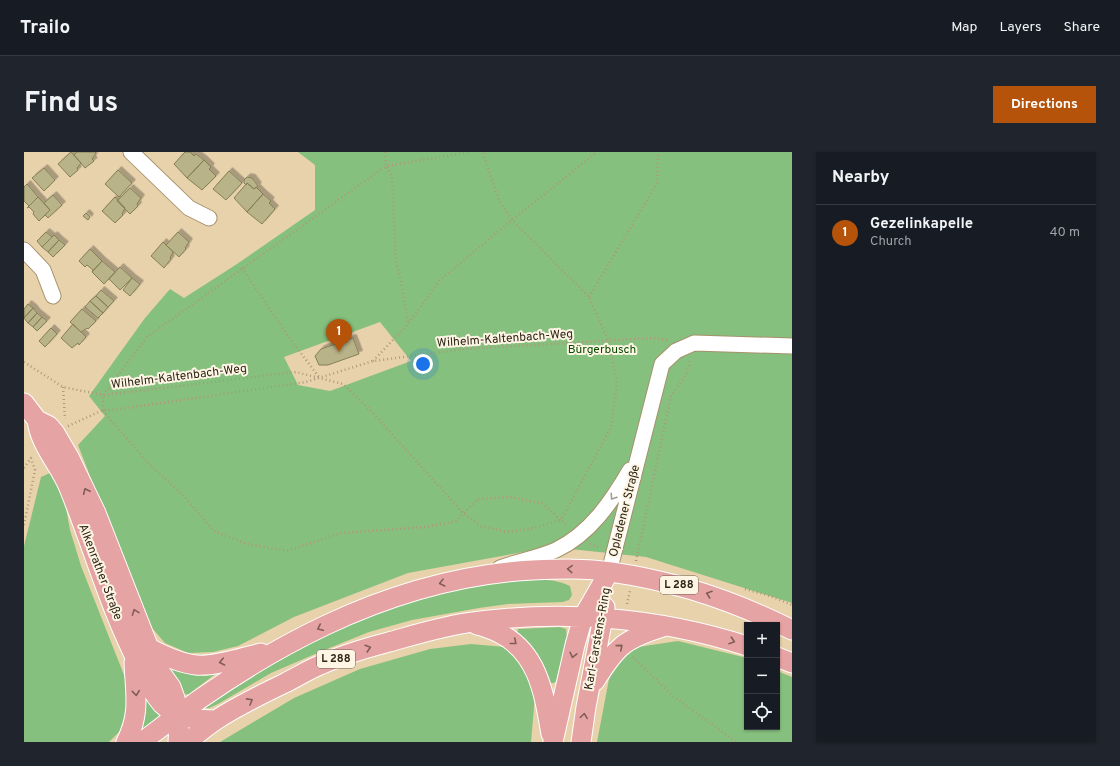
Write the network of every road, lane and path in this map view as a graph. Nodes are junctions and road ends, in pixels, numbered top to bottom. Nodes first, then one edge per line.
1 (130, 152) edge
2 (385, 152) edge
3 (470, 152) edge
4 (483, 152) edge
5 (597, 152) edge
6 (658, 152) edge
7 (386, 166) junction
8 (209, 218) dead end
9 (512, 220) junction
10 (24, 250) edge
11 (242, 268) junction
12 (53, 296) dead end
13 (589, 297) junction
14 (408, 324) junction
15 (608, 340) junction
16 (694, 343) junction
17 (792, 346) edge
18 (373, 361) junction
19 (24, 362) edge
20 (319, 377) junction
21 (63, 387) junction
22 (103, 394) junction
23 (24, 403) edge
24 (103, 410) junction
25 (640, 451) junction
26 (24, 468) edge
27 (463, 513) junction
28 (560, 520) junction
29 (24, 525) edge
30 (578, 535) junction
31 (609, 572) junction
32 (480, 576) junction
33 (633, 576) junction
34 (583, 618) junction
35 (604, 618) junction
36 (624, 620) junction
37 (465, 623) junction
38 (666, 626) junction
39 (792, 630) edge
40 (624, 643) junction
41 (744, 645) edge
42 (141, 651) junction
43 (274, 651) junction
44 (780, 658) edge
45 (792, 662) edge
46 (589, 690) junction
47 (178, 714) junction
48 (216, 720) junction
49 (126, 742) edge
50 (142, 742) edge
51 (178, 742) edge
52 (187, 742) edge
53 (552, 742) edge
54 (581, 742) edge
55 (736, 742) edge

1 - 8 street
2 - 7 path
3 - 7 path
4 - 9 path
5 - 9 path
6 - 13 path
7 - 11 path
7 - 14 path
9 - 13 path
9 - 14 path
10 - 12 street
11 - 20 path
11 - 22 path
13 - 15 path
14 - 18 path
15 - 16 path, Wilhelm-Kaltenbach-Weg
15 - 18 path, Wilhelm-Kaltenbach-Weg
15 - 28 path
16 - 17 street, Opladener Straße
16 - 25 street, Opladener Straße
16 - 33 path
18 - 20 path, Wilhelm-Kaltenbach-Weg
19 - 21 path
20 - 22 path, Wilhelm-Kaltenbach-Weg
20 - 24 path, Wilhelm-Kaltenbach-Weg
20 - 27 path
21 - 22 path
21 - 24 path, Wilhelm-Kaltenbach-Weg
22 - 24 path, Wilhelm-Kaltenbach-Weg
23 - 42 main road, Alkenrather Straße
24 - 27 path
25 -> 30 street, Opladener Straße
25 - 31 street, Opladener Straße
26 - 29 path
27 - 28 path
27 - 28 path
28 - 30 path
30 - 32 street, Opladener Straße
31 -> 32 main road, L 288
31 - 33 main road, L 288
31 - 34 main road, Karl-Carstens-Ring
31 - 35 main road, Karl-Carstens-Ring
32 -> 43 main road, L 288
33 - 36 path
39 -> 33 main road, L 288
34 - 35 main road, L 288
34 - 37 main road, L 288
34 -> 53 main road, Karl-Carstens-Ring
35 - 36 main road, L 288
35 - 46 main road, Karl-Carstens-Ring
36 - 38 main road, L 288
48 -> 37 main road, L 288
37 -> 53 main road
38 - 40 main road
38 -> 41 main road, L 288
46 -> 40 main road
40 - 55 path
43 -> 42 main road, L 288
42 - 47 main road, Alkenrather Straße
42 -> 49 main road
43 - 47 main road, L 288
44 - 45 main road
54 -> 46 main road, Karl-Carstens-Ring
47 - 48 main road, L 288
47 - 50 main road
47 - 51 main road, Alkenrather Straße
48 - 52 main road

